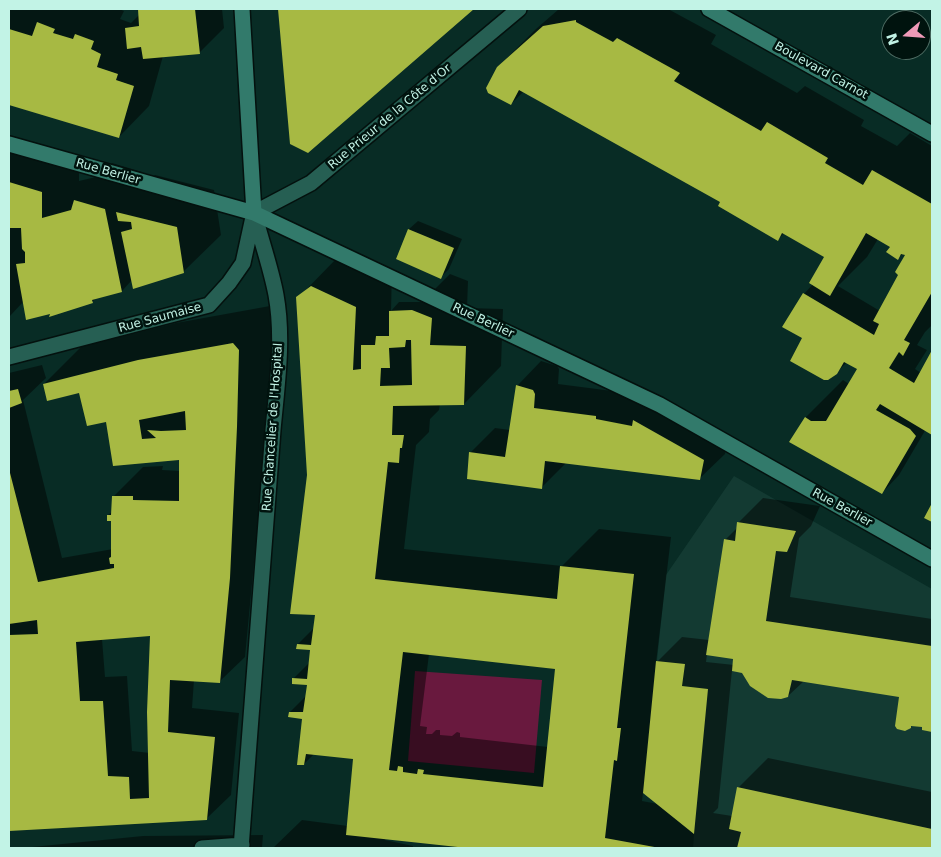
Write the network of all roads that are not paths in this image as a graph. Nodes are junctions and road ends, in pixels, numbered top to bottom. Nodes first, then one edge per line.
1 (242, 9) edge
2 (519, 9) edge
3 (710, 9) edge
4 (932, 134) edge
5 (9, 144) edge
6 (254, 213) junction
7 (9, 357) edge
8 (932, 559) edge
9 (241, 847) edge
10 (202, 848) edge

1 - 6 street, Rue Chancelier de l'Hospital
2 - 6 street, Rue Prieur de la Côte d'Or
3 - 4 street, Boulevard Carnot
5 - 6 street, Rue Berlier
6 - 7 street, Rue Saumaise
6 - 8 street, Rue Berlier
6 - 9 street, Rue Chancelier de l'Hospital
9 - 10 street

